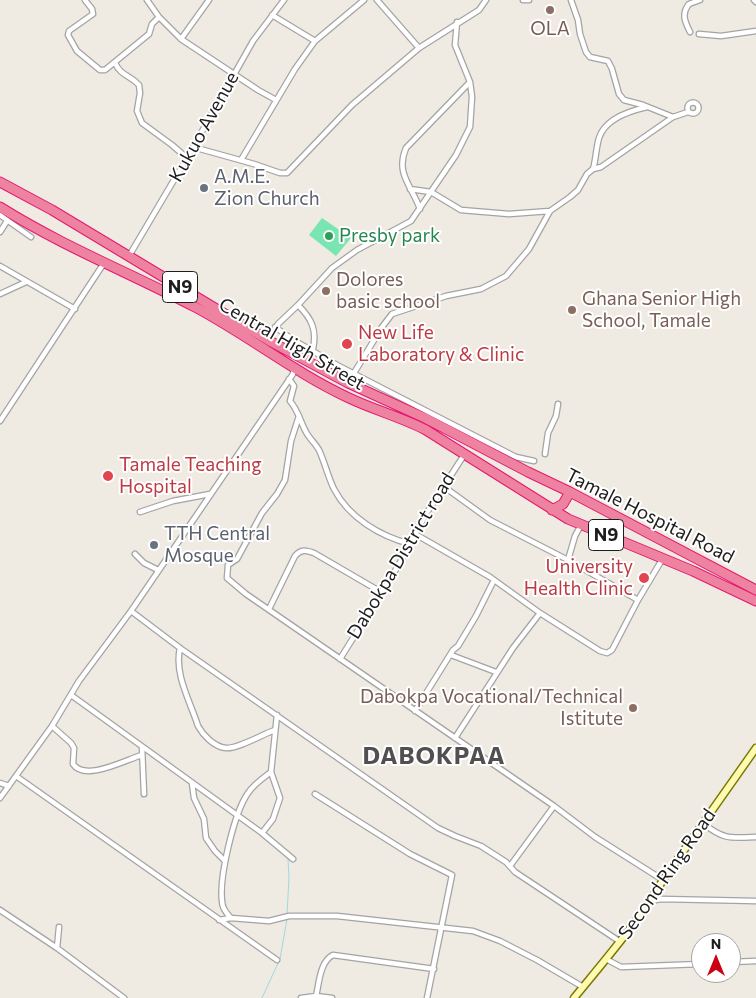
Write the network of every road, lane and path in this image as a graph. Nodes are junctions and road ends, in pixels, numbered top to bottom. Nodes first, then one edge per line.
1 (85, 0) edge
2 (146, 0) edge
3 (209, 0) edge
4 (284, 0) edge
5 (364, 0) edge
6 (378, 0) edge
7 (486, 0) edge
8 (523, 0) edge
9 (529, 0) edge
10 (571, 0) edge
11 (700, 0) edge
12 (272, 15) junction
13 (158, 17) junction
14 (457, 22) junction
15 (756, 31) edge
16 (690, 32) dead end
17 (699, 34) dead end
18 (181, 39) junction
19 (315, 41) junction
20 (419, 48) junction
21 (115, 63) junction
22 (234, 74) junction
23 (470, 82) junction
24 (276, 100) junction
25 (648, 107) junction
26 (688, 112) dead end
27 (672, 117) junction
28 (194, 147) junction
29 (187, 158) junction
30 (241, 160) junction
31 (593, 169) junction
32 (0, 182) edge
33 (410, 189) junction
34 (431, 192) junction
35 (0, 206) edge
36 (420, 209) junction
37 (550, 211) junction
38 (0, 215) edge
39 (7, 221) junction
40 (0, 232) edge
41 (31, 237) dead end
42 (128, 257) junction
43 (104, 263) junction
44 (0, 266) edge
45 (26, 282) junction
46 (0, 294) edge
47 (298, 305) junction
48 (75, 309) junction
49 (275, 328) junction
50 (268, 340) junction
51 (313, 350) junction
52 (337, 365) junction
53 (294, 367) junction
54 (354, 373) junction
55 (332, 374) junction
56 (289, 379) junction
57 (362, 390) junction
58 (351, 399) junction
59 (558, 404) dead end
60 (299, 416) junction
61 (0, 421) edge
62 (545, 454) dead end
63 (464, 455) junction
64 (534, 461) dead end
65 (528, 472) joint
66 (443, 486) junction
67 (570, 492) junction
68 (210, 494) junction
69 (552, 510) junction
70 (140, 512) dead end
71 (581, 525) junction
72 (415, 534) junction
73 (410, 544) junction
74 (135, 554) dead end
75 (663, 558) junction
76 (568, 560) junction
77 (158, 570) junction
78 (494, 580) junction
79 (756, 590) edge
80 (381, 592) junction
81 (638, 600) junction
82 (756, 601) edge
83 (269, 609) junction
84 (131, 611) junction
85 (540, 613) junction
86 (180, 648) junction
87 (451, 655) junction
88 (340, 659) junction
89 (496, 672) junction
90 (70, 695) junction
91 (415, 711) junction
92 (277, 715) junction
93 (52, 726) junction
94 (275, 730) junction
95 (454, 738) junction
96 (142, 747) junction
97 (756, 748) edge
98 (142, 754) junction
99 (271, 772) junction
100 (16, 776) junction
101 (0, 783) edge
102 (192, 783) junction
103 (9, 786) junction
104 (144, 794) dead end
105 (315, 794) dead end
106 (0, 798) edge
107 (554, 806) junction
108 (238, 816) junction
109 (704, 824) junction
110 (262, 833) junction
111 (756, 837) edge
112 (293, 859) dead end
113 (225, 861) junction
114 (510, 866) junction
115 (663, 880) junction
116 (651, 901) junction
117 (756, 901) edge
118 (0, 910) edge
119 (230, 918) junction
120 (219, 920) junction
121 (59, 927) dead end
122 (441, 928) junction
123 (619, 941) junction
124 (57, 948) junction
125 (277, 960) dead end
126 (606, 960) junction
127 (756, 961) edge
128 (741, 962) edge
129 (691, 964) edge
130 (434, 969) junction
131 (583, 987) junction
132 (316, 996) junction
133 (124, 998) edge
134 (301, 998) edge
135 (332, 998) edge
136 (427, 998) edge
137 (574, 998) edge

1 - 21 street
2 - 13 street
3 - 18 street
4 - 12 street, Kukuo Avenue
5 - 19 street
6 - 20 street
7 - 14 street
8 - 9 street
10 - 25 street
11 - 16 street
12 - 19 street
12 - 22 street, Kukuo Avenue
13 - 18 street
13 - 21 street
14 - 20 street
14 - 23 street
15 - 17 street
18 - 22 street
19 - 24 street
20 - 30 street
21 - 29 street
22 - 24 street
22 - 28 street, Kukuo Avenue
23 - 33 street
23 - 34 street
24 - 30 street
25 - 27 street
25 - 31 street
26 - 27 street
27 - 31 street
28 - 29 street, Kukuo Avenue
28 - 30 street
29 - 42 street, Kukuo Avenue
31 - 37 street
32 - 42 highway, Central High Street / N9
33 - 34 street
33 - 36 street
34 - 36 street
34 - 37 street
35 - 43 highway, Central High Street / N9
36 - 47 street
37 - 54 street
38 - 39 street
39 - 40 street
39 - 41 street
42 - 50 highway, Central High Street / N9
43 - 48 street
43 - 53 highway, Central High Street / N9
44 - 45 street
45 - 46 street
45 - 48 street
47 - 49 street
47 - 51 street
48 - 61 street
49 - 50 street
49 - 51 street
50 - 55 highway, Central High Street / N9
51 - 52 street
52 - 54 street
52 - 55 street
53 - 56 street
53 - 58 highway, Central High Street / N9
54 - 64 street
55 - 57 highway, Central High Street / N9
56 - 60 street
56 - 68 street
57 - 58 highway
57 - 65 highway, Central High Street / N9
58 - 63 highway, Central High Street / N9
59 - 62 street
60 - 73 street
60 - 83 street
63 - 66 street, Dabokpa District road
63 - 69 highway, Central High Street / N9
65 - 67 highway, Tamale Hospital Road / N9
66 - 72 street, Dabokpa District road
66 - 76 street
67 - 69 highway
67 - 79 highway, Tamale Hospital Road / N9
68 - 70 street
68 - 77 street
69 - 71 highway, Central High Street / N9
71 - 75 highway, Central High Street / N9
71 - 76 street
72 - 73 street, Dabokpa District road
72 - 78 street
73 - 80 street, Dabokpa District road
74 - 77 street
75 - 81 street
75 - 82 highway, Central High Street / N9
76 - 81 street
77 - 84 street
78 - 85 street
78 - 87 street
80 - 83 street
80 - 88 street, Dabokpa District road
81 - 85 street
83 - 88 street
84 - 86 street
84 - 90 street
85 - 89 street
86 - 92 street
86 - 94 street
87 - 89 street
87 - 91 street
88 - 91 street
89 - 95 street
90 - 93 street
90 - 96 street
91 - 95 street
92 - 94 street
92 - 114 street
93 - 98 street
93 - 100 street
94 - 99 street
95 - 107 street
96 - 98 street
96 - 102 street
97 - 109 main road, Second Ring Road
98 - 104 street
99 - 108 street
99 - 110 street
100 - 103 street
100 - 120 street
101 - 103 street
102 - 108 street
102 - 113 street
103 - 106 street
105 - 122 street
107 - 114 street
107 - 115 street
108 - 110 street
108 - 113 street
109 - 111 street
109 - 115 main road, Second Ring Road
110 - 112 street
113 - 119 street
114 - 123 street
115 - 116 main road, Second Ring Road
116 - 117 street
116 - 123 main road, Second Ring Road
118 - 124 street
119 - 120 street
119 - 122 street
120 - 125 street
121 - 124 street
122 - 130 street
122 - 131 street
123 - 126 main road, Second Ring Road
124 - 133 street
126 - 129 street
126 - 131 main road, Second Ring Road
127 - 128 street
130 - 132 street
130 - 136 street
131 - 137 main road, Second Ring Road
132 - 134 street
132 - 135 street

